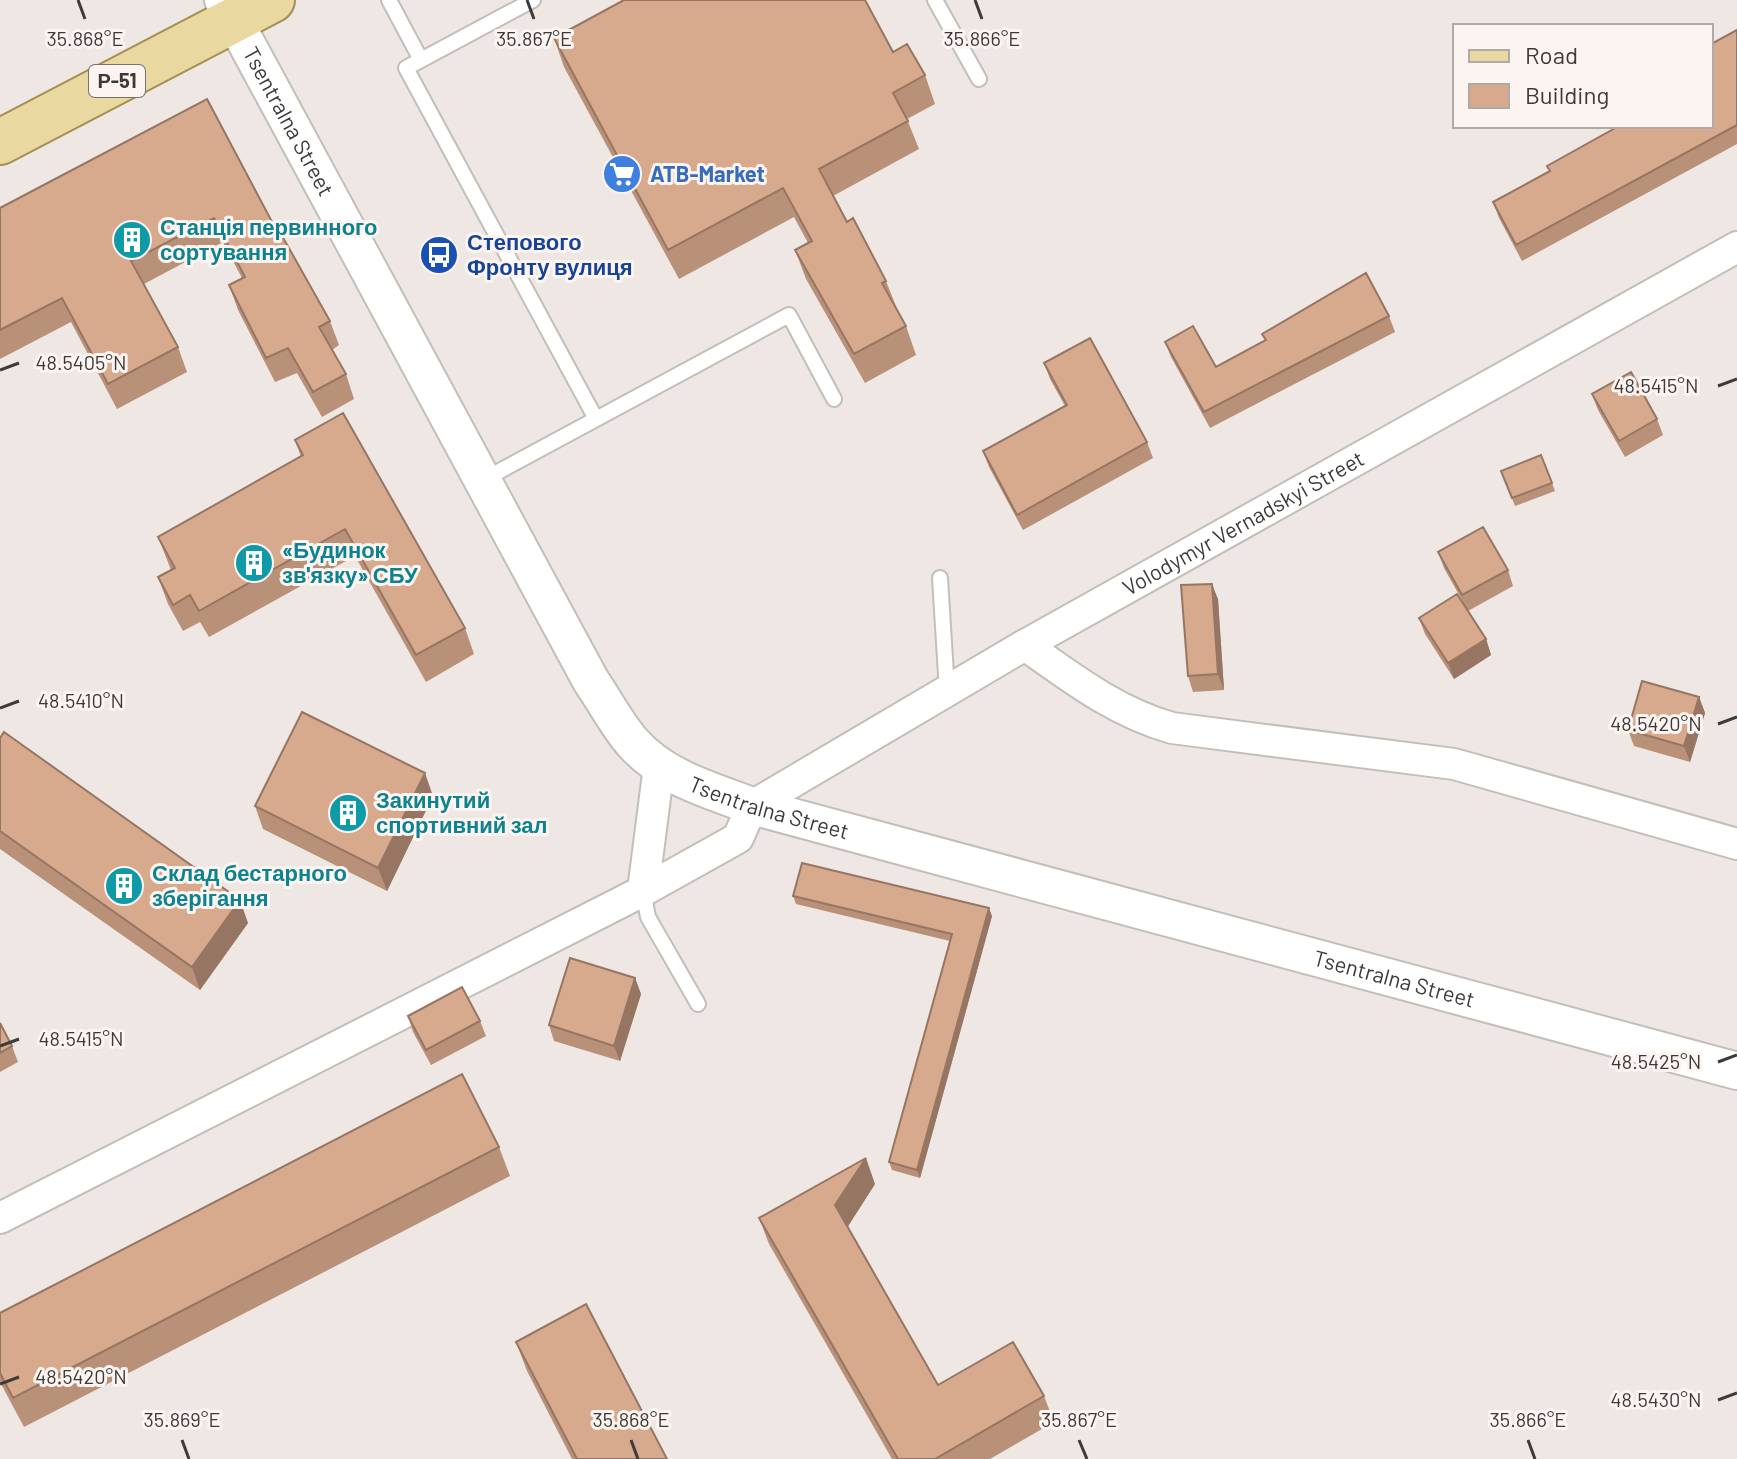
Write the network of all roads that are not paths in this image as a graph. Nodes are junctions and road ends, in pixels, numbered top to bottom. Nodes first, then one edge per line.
1 (389, 0) edge
2 (533, 0) edge
3 (935, 0) edge
4 (243, 7) edge
5 (421, 60) junction
6 (979, 79) dead end
7 (0, 142) edge
8 (1737, 247) edge
9 (834, 399) dead end
10 (596, 419) junction
11 (482, 480) junction
12 (940, 578) dead end
13 (1025, 645) junction
14 (947, 691) junction
15 (659, 766) junction
16 (752, 806) junction
17 (1737, 844) edge
18 (643, 891) junction
19 (698, 1004) dead end
20 (1737, 1071) edge
21 (0, 1218) edge

1 - 5 lane
2 - 5 lane
3 - 6 lane
4 - 7 main road, Р-51
4 - 11 street, Tsentralna Street
5 - 10 lane
8 - 13 street, Volodymyr Vernadskyi Street
9 - 10 lane
10 - 11 lane
11 - 15 street, Tsentralna Street
12 - 14 lane
13 - 14 street, Volodymyr Vernadskyi Street
13 - 17 street
14 - 16 street, Volodymyr Vernadskyi Street
15 - 16 street, Tsentralna Street
15 - 18 street
16 - 18 street
16 - 20 street, Tsentralna Street
18 - 19 lane
18 - 21 street

